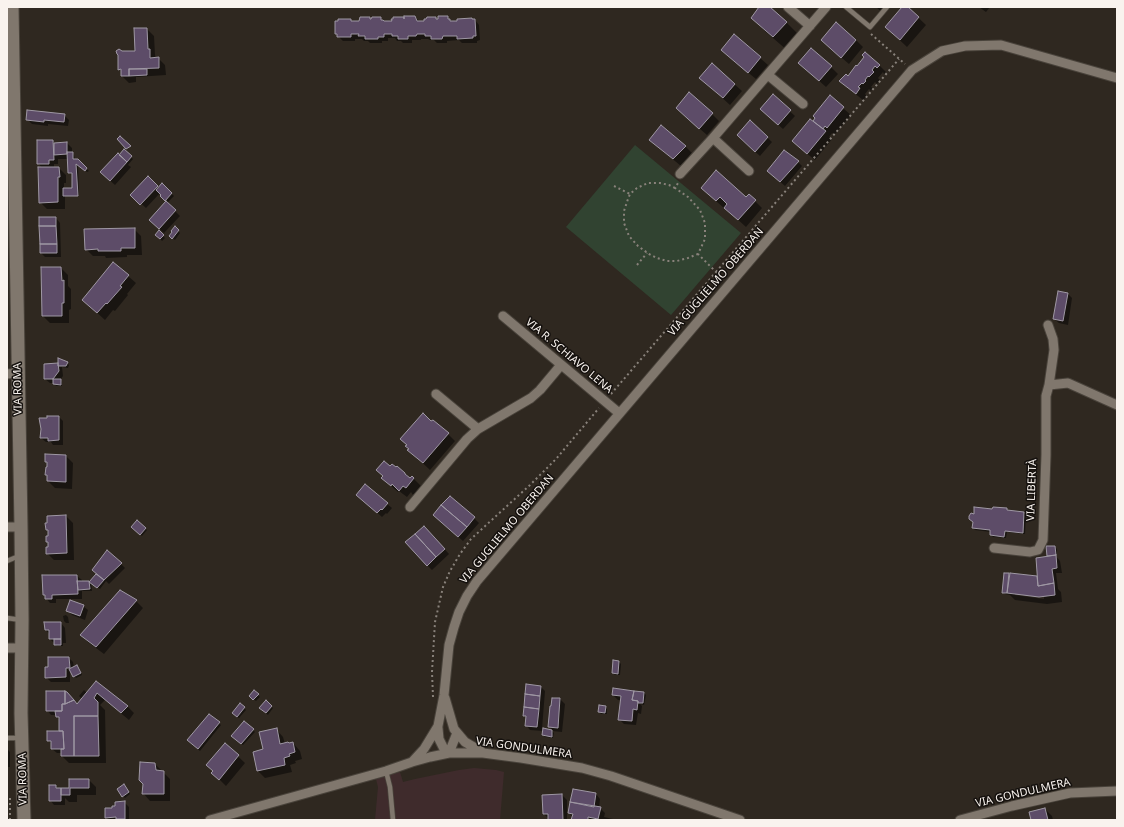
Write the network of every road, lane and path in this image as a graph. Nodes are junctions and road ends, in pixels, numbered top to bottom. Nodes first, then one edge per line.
1 (12, 7) edge
2 (788, 7) edge
3 (826, 7) edge
4 (846, 7) edge
5 (887, 7) edge
6 (810, 26) junction
7 (870, 33) dead end
8 (10, 34) edge
9 (899, 59) junction
10 (912, 70) junction
11 (768, 75) junction
12 (1117, 78) edge
13 (803, 104) dead end
14 (713, 138) junction
15 (11, 167) edge
16 (749, 171) dead end
17 (680, 174) joint
18 (614, 186) dead end
19 (675, 188) junction
20 (630, 194) junction
21 (647, 253) junction
22 (698, 254) junction
23 (637, 265) dead end
24 (716, 272) junction
25 (504, 316) dead end
26 (1048, 325) dead end
27 (561, 366) junction
28 (12, 373) edge
29 (1049, 385) junction
30 (436, 394) dead end
31 (604, 402) junction
32 (1117, 405) edge
33 (619, 413) junction
34 (478, 429) junction
35 (410, 507) dead end
36 (21, 526) junction
37 (7, 527) edge
38 (994, 548) dead end
39 (21, 555) junction
40 (7, 561) edge
41 (7, 618) edge
42 (22, 620) junction
43 (7, 648) edge
44 (21, 648) junction
45 (444, 695) junction
46 (433, 702) dead end
47 (438, 726) junction
48 (457, 733) junction
49 (7, 738) edge
50 (22, 738) junction
51 (449, 753) junction
52 (483, 753) junction
53 (412, 762) junction
54 (386, 771) junction
55 (1117, 791) edge
56 (234, 816) edge
57 (24, 820) edge
58 (210, 820) edge
59 (393, 820) edge
60 (740, 820) edge
61 (960, 820) edge

1 - 8 main road, VIA ROMA
2 - 6 street
3 - 6 street
4 - 5 lane
6 - 11 street
7 - 9 path
8 - 15 main road, VIA ROMA
9 - 10 path
9 - 24 path
10 - 12 street, VIA GUGLIELMO OBERDAN
10 - 33 street, VIA GUGLIELMO OBERDAN
11 - 13 street
11 - 14 street
14 - 16 street
14 - 17 street
15 - 28 main road, VIA ROMA
17 - 19 path
18 - 20 path
19 - 20 path
19 - 22 path
20 - 21 path
21 - 22 path
21 - 23 path
22 - 24 path
24 - 31 path
25 - 27 street, VIA R. SCHIAVO LENA
26 - 29 street, VIA LIBERTÀ
27 - 31 street, VIA R. SCHIAVO LENA
27 - 34 street
28 - 36 main road, VIA ROMA
29 - 32 street
29 - 38 street, VIA LIBERTÀ
30 - 34 street
31 - 33 street, VIA R. SCHIAVO LENA
31 - 46 path
33 - 45 street, VIA GUGLIELMO OBERDAN
34 - 35 street
36 - 37 street
36 - 39 main road, VIA ROMA
39 - 40 lane
39 - 42 main road, VIA ROMA
41 - 42 lane
42 - 44 main road, VIA ROMA
43 - 44 street
44 - 50 main road, VIA ROMA
45 - 47 street, VIA GUGLIELMO OBERDAN
45 - 48 street, VIA GUGLIELMO OBERDAN
47 - 51 street, VIA GUGLIELMO OBERDAN
47 - 53 street, VIA GUGLIELMO OBERDAN
48 - 51 street
48 - 52 street, VIA GUGLIELMO OBERDAN
49 - 50 lane, VIA ROMA
50 - 57 main road, VIA ROMA
51 - 52 street, VIA GONDULMERA
51 - 53 street, VIA GONDULMERA
52 - 60 street, VIA GONDULMERA
53 - 54 street, VIA GONDULMERA
54 - 56 street, VIA GONDULMERA
54 - 59 lane
55 - 61 street, VIA GONDULMERA
56 - 58 street, VIA GONDULMERA

